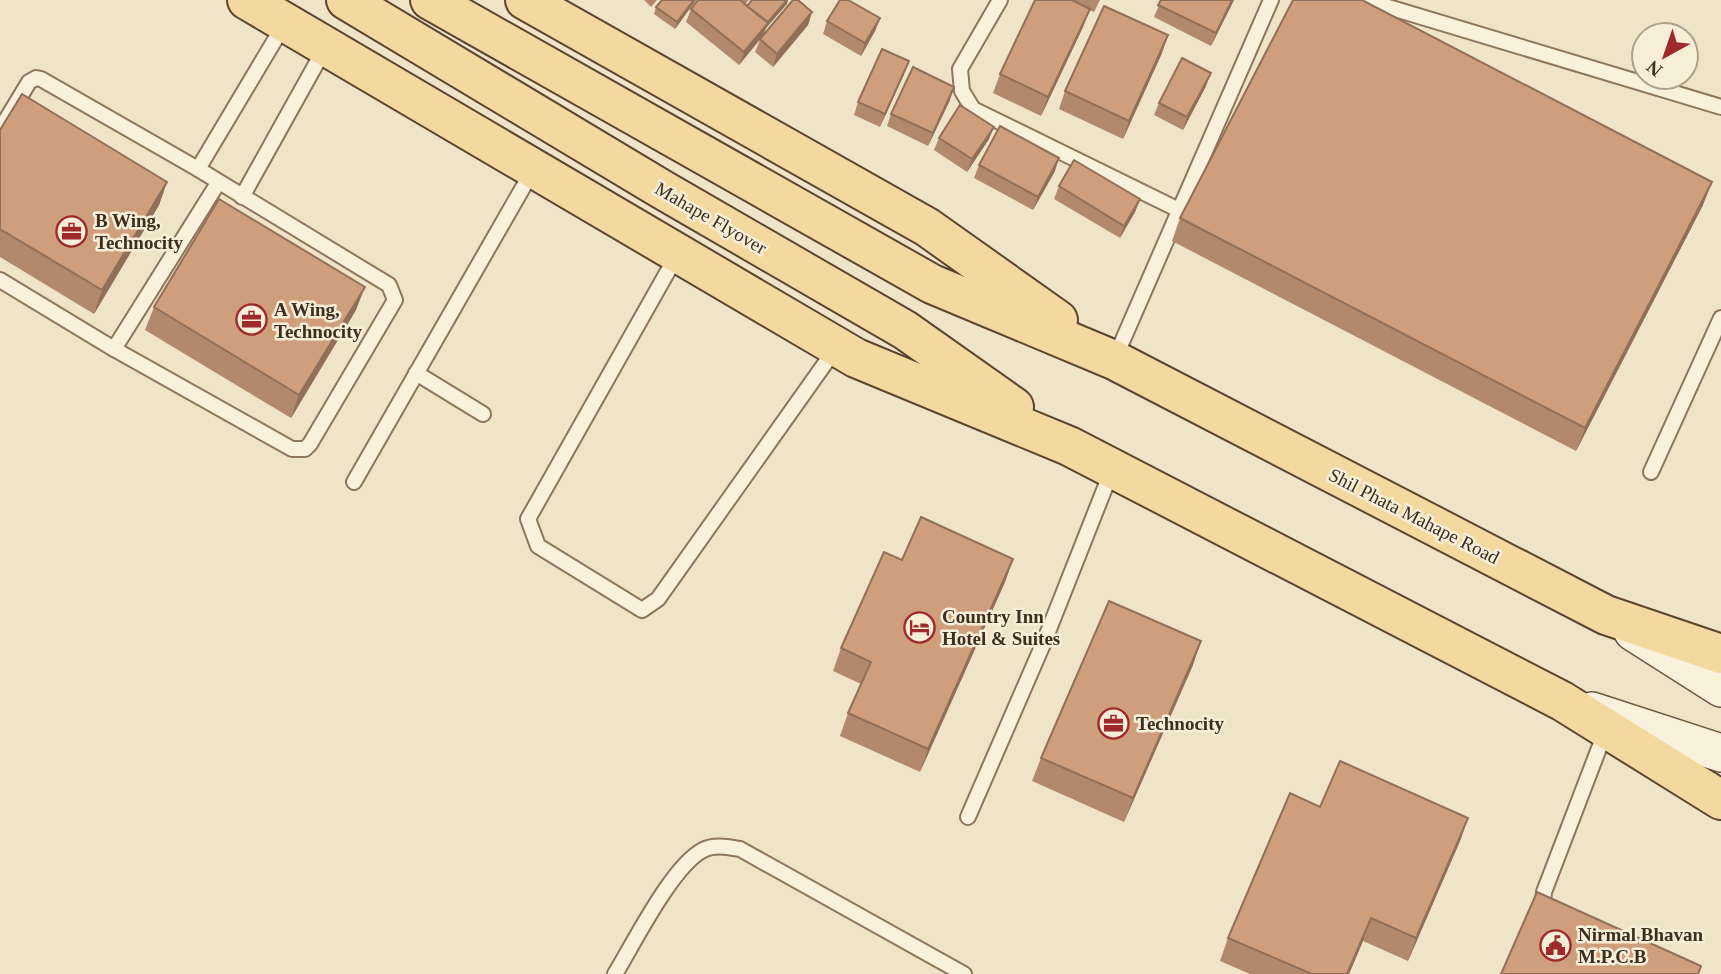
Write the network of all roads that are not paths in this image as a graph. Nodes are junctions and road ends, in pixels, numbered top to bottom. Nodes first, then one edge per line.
1 (247, 0) edge
2 (346, 0) edge
3 (430, 0) edge
4 (525, 0) edge
5 (1000, 0) edge
6 (1271, 0) edge
7 (1365, 0) edge
8 (286, 22) junction
9 (326, 46) junction
10 (1721, 107) edge
11 (0, 130) edge
12 (534, 168) junction
13 (198, 169) junction
14 (218, 183) junction
15 (242, 197) junction
16 (1179, 210) junction
17 (678, 254) junction
18 (0, 280) edge
19 (1721, 318) edge
20 (837, 347) junction
21 (114, 349) junction
22 (1114, 360) junction
23 (416, 373) junction
24 (483, 414) dead end
25 (1069, 446) junction
26 (1113, 468) junction
27 (1651, 472) dead end
28 (354, 482) dead end
29 (1606, 615) junction
30 (1721, 654) edge
31 (1721, 688) edge
32 (1562, 701) junction
33 (1606, 729) junction
34 (1721, 754) edge
35 (1721, 800) edge
36 (968, 817) dead end
37 (1565, 918) edge
38 (615, 974) edge
39 (964, 974) edge

1 - 8 main road
2 - 25 main road, Mahape Flyover
3 - 22 main road
4 - 22 main road
5 - 16 lane
6 - 16 lane
7 - 10 lane
8 - 9 main road
8 - 13 lane
9 - 12 main road
9 - 15 lane
11 - 13 lane
12 - 17 main road
12 - 23 lane
13 - 14 lane
14 - 15 lane
14 - 21 lane
15 - 21 lane
16 - 22 lane
17 - 20 main road
17 - 20 lane
18 - 21 lane
19 - 27 lane
20 - 25 main road
22 - 29 main road, Shil Phata Mahape Road
23 - 24 lane
23 - 28 lane
25 - 26 main road
26 - 32 main road
26 - 36 lane
29 - 30 main road, Shil Phata Mahape Road
29 - 31 main road
32 - 33 main road
32 - 34 main road
33 - 35 main road
33 - 37 lane
38 - 39 lane

